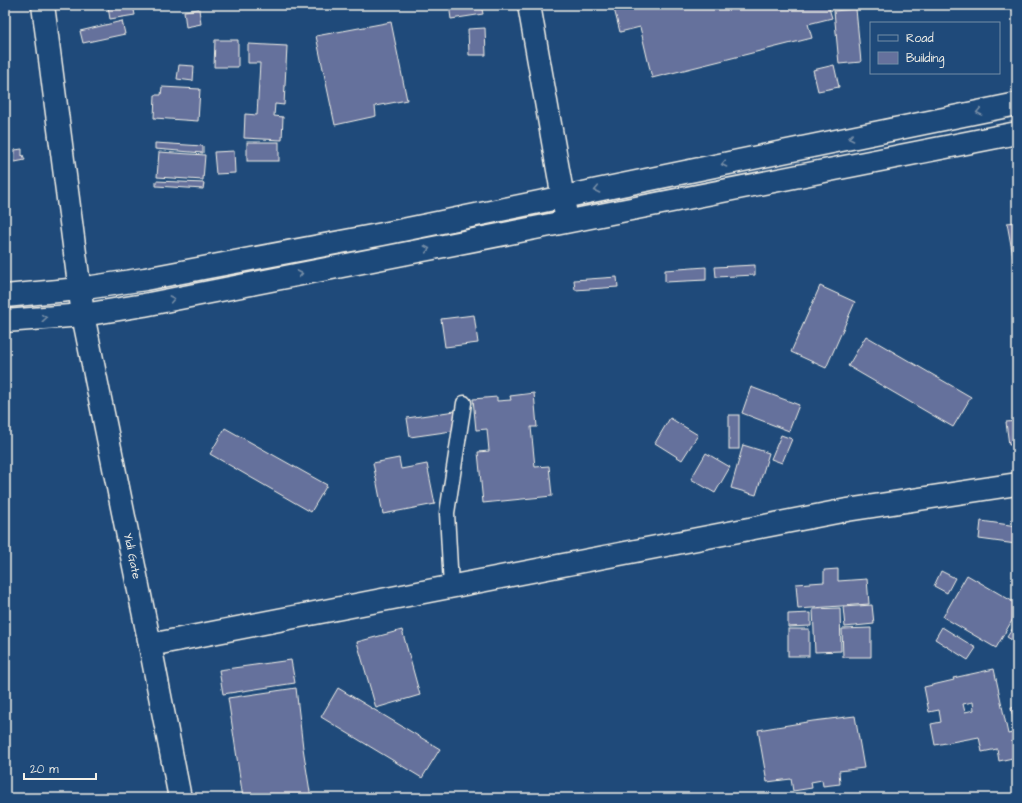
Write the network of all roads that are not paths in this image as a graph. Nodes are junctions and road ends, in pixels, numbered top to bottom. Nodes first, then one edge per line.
1 (43, 5) edge
2 (528, 5) edge
3 (1017, 104) edge
4 (1017, 133) edge
5 (563, 196) junction
6 (566, 221) junction
7 (79, 289) junction
8 (5, 296) edge
9 (83, 314) junction
10 (5, 321) edge
11 (464, 403) dead end
12 (1017, 484) edge
13 (451, 586) junction
14 (150, 645) junction
15 (180, 798) edge

1 - 7 main road, Yidi Gate
2 - 5 main road
3 -> 5 main road
4 - 6 main road
5 - 6 main road
5 - 7 main road
9 -> 6 main road
7 - 8 main road
7 - 9 main road, Yidi Gate
10 -> 9 main road
9 - 14 main road, Yidi Gate
11 - 13 lane
12 - 13 main road
13 - 14 main road
14 - 15 main road, Yidi Gate

